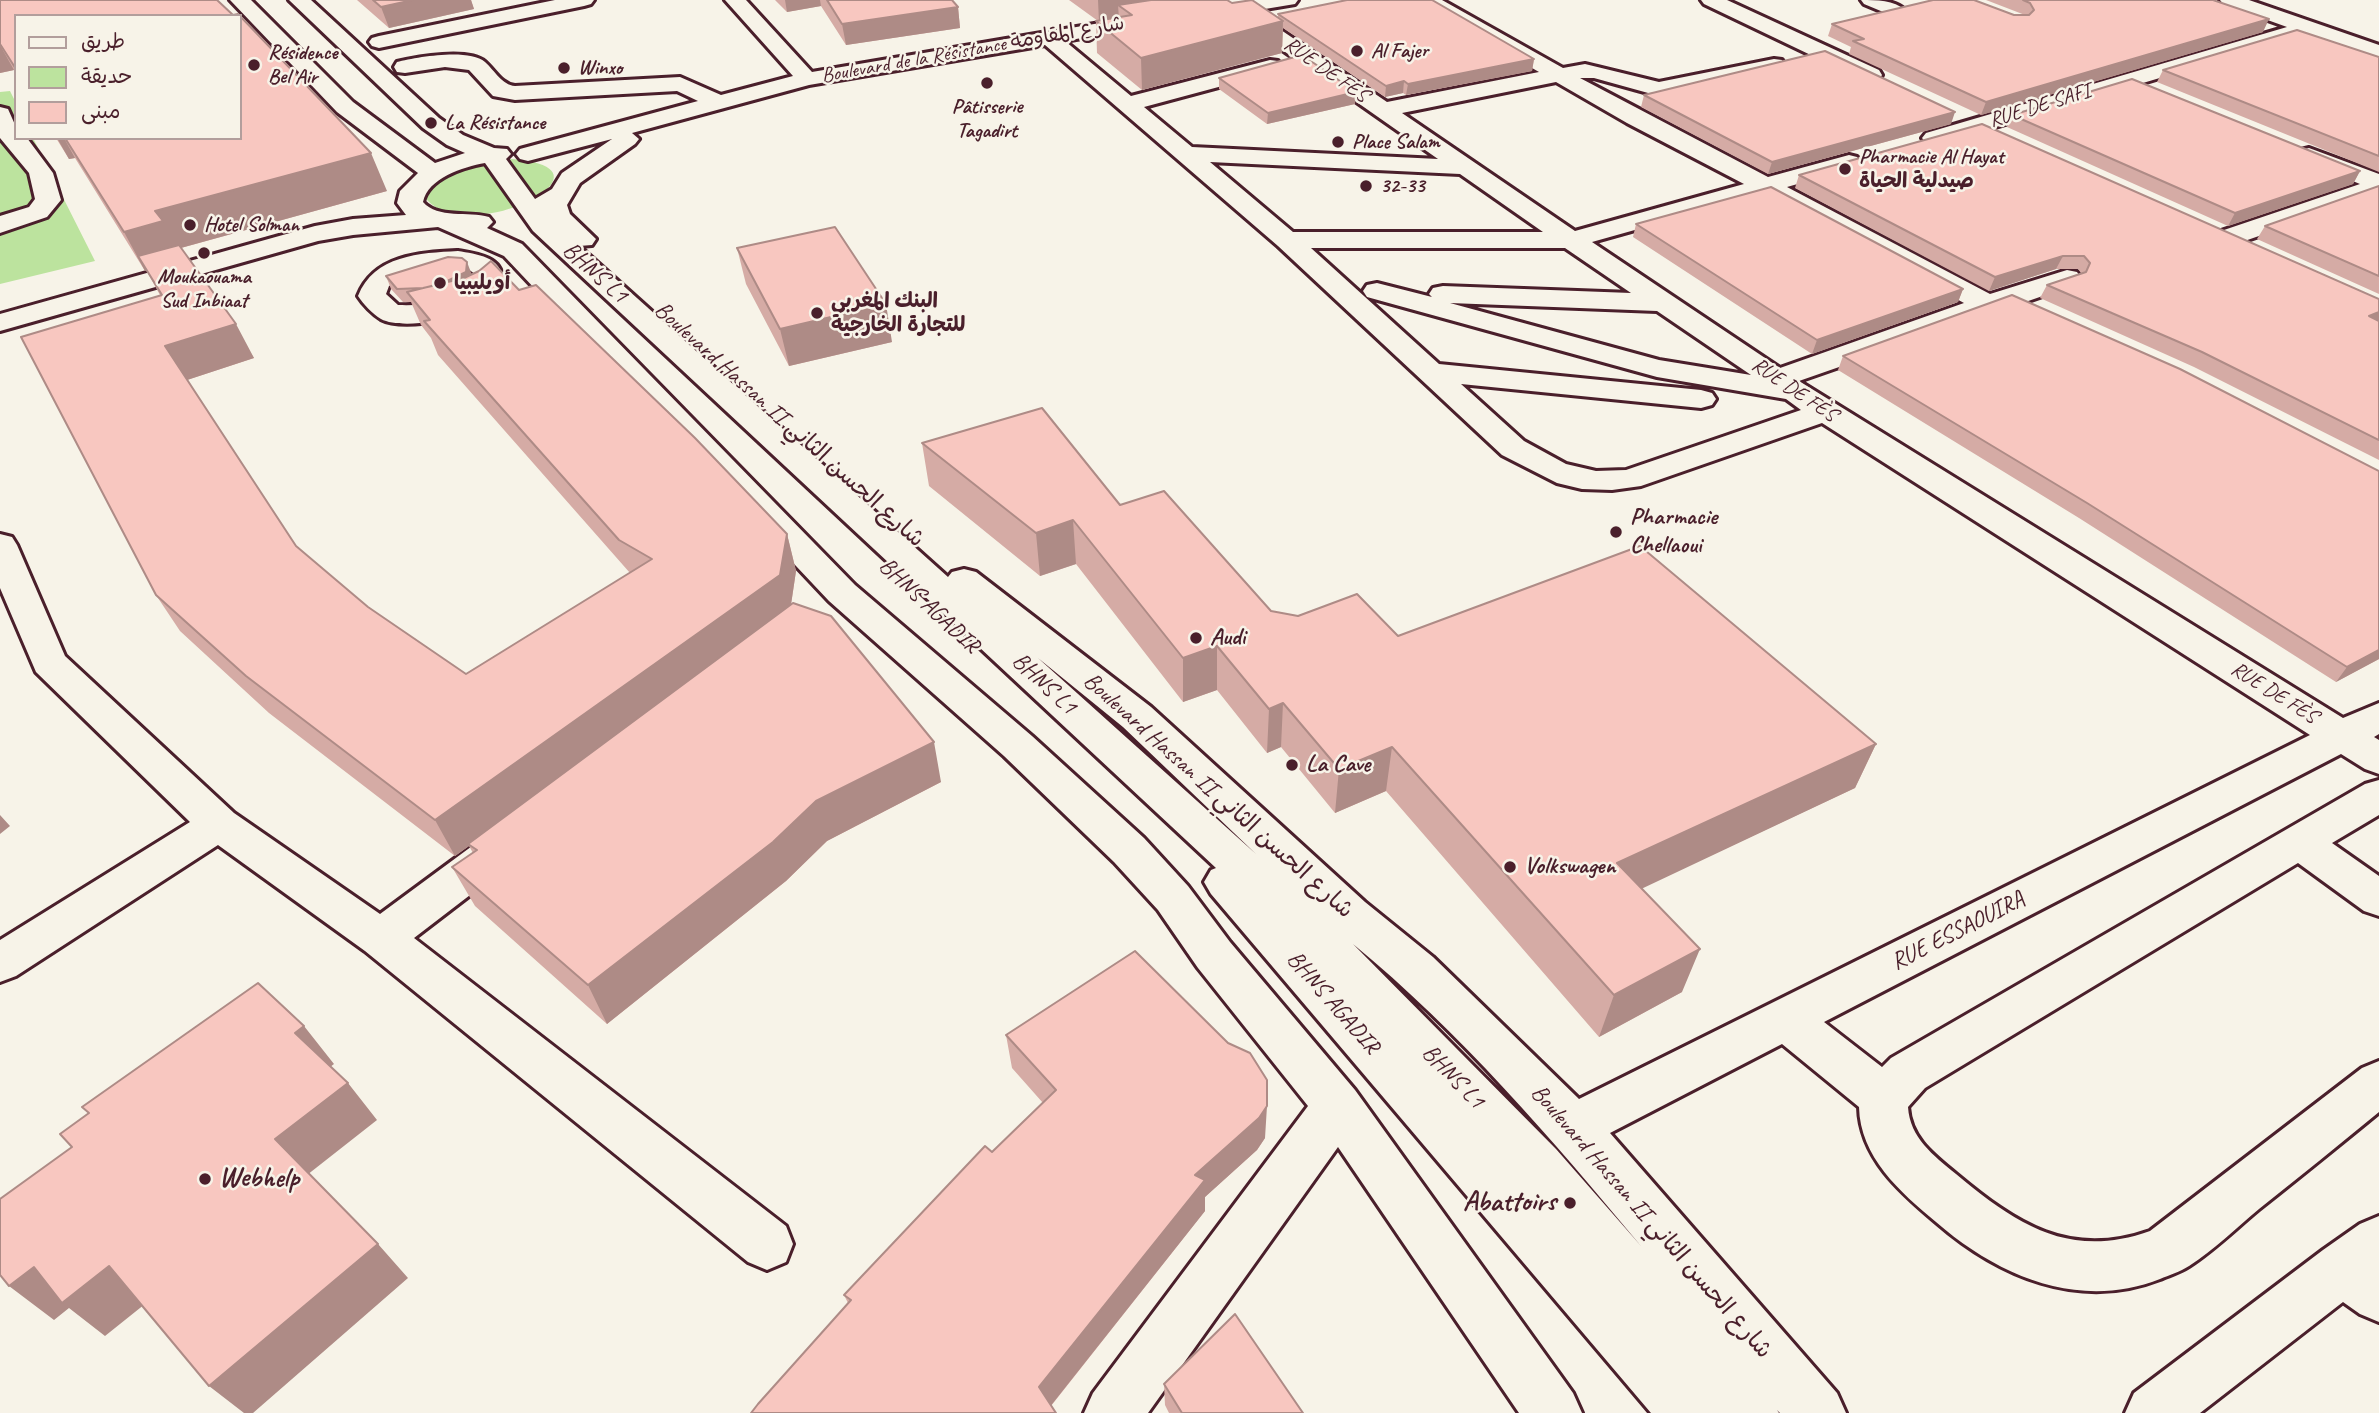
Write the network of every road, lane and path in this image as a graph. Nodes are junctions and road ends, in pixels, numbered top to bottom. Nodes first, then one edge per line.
1 (240, 0) edge
2 (269, 0) edge
3 (299, 0) edge
4 (328, 0) edge
5 (584, 0) edge
6 (735, 0) edge
7 (1288, 0) edge
8 (1427, 0) edge
9 (1711, 0) edge
10 (2230, 0) edge
11 (1230, 4) edge
12 (1870, 8) edge
13 (1902, 8) edge
14 (1202, 13) edge
15 (1167, 18) edge
16 (2307, 27) junction
17 (1816, 30) dead end
18 (274, 34) junction
19 (1048, 37) junction
20 (1790, 37) junction
21 (251, 39) edge
22 (379, 42) junction
23 (2379, 52) edge
24 (1826, 53) junction
25 (1306, 56) junction
26 (405, 68) junction
27 (1556, 74) junction
28 (807, 79) junction
29 (2126, 79) junction
30 (1896, 87) edge
31 (2164, 95) edge
32 (719, 103) junction
33 (1129, 104) junction
34 (1944, 109) edge
35 (2, 110) edge
36 (1383, 110) junction
37 (663, 119) junction
38 (1979, 126) junction
39 (2004, 137) edge
40 (14, 139) edge
41 (15, 140) edge
42 (1912, 144) edge
43 (2291, 147) edge
44 (1183, 154) junction
45 (1872, 156) edge
46 (475, 163) junction
47 (1463, 167) junction
48 (2379, 185) edge
49 (1765, 186) junction
50 (543, 200) junction
51 (445, 221) junction
52 (390, 223) junction
53 (0, 225) edge
54 (2202, 227) edge
55 (2227, 238) junction
56 (1287, 240) junction
57 (1570, 240) junction
58 (277, 244) junction
59 (2252, 249) edge
60 (415, 261) dead end
61 (2067, 278) edge
62 (1336, 284) junction
63 (1377, 291) junction
64 (1998, 301) junction
65 (1667, 303) junction
66 (2046, 313) edge
67 (0, 323) edge
68 (1431, 372) junction
69 (1786, 385) junction
70 (1825, 412) junction
71 (0, 545) edge
72 (842, 593) junction
73 (809, 617) edge
74 (2361, 727) edge
75 (2379, 759) edge
76 (2379, 795) edge
77 (535, 823) edge
78 (219, 824) junction
79 (2298, 841) junction
80 (2379, 899) edge
81 (381, 938) junction
82 (0, 962) edge
83 (1785, 1019) junction
84 (2379, 1083) edge
85 (1885, 1098) junction
86 (1338, 1106) junction
87 (1573, 1127) junction
88 (767, 1244) dead end
89 (2367, 1269) edge
90 (1113, 1413) edge
91 (1553, 1413) edge
92 (1688, 1413) edge
93 (1750, 1413) edge
94 (1816, 1413) edge
95 (2154, 1413) edge

1 - 18 street
2 - 46 street, BHNS AGADIR
3 - 46 street
4 - 22 street
5 - 22 street
6 - 28 street
7 - 11 street
8 - 27 street
9 - 20 street
10 - 16 street
11 - 14 street
11 - 25 street, RUE DE FÈS
12 - 13 street
15 - 19 street, Boulevard de la Résistance شارع المقاومة
16 - 23 street
16 - 29 street, RUE DE SAFI
17 - 20 street
18 - 21 street
18 - 46 street
19 - 28 street, Boulevard de la Résistance شارع المقاومة
19 - 33 street
20 - 24 street
22 - 26 street
24 - 27 street
24 - 30 street
25 - 33 street
25 - 36 street, RUE DE FÈS
26 - 32 street
26 - 46 street
27 - 36 street
27 - 49 street
28 - 32 street, Boulevard de la Résistance شارع المقاومة
29 - 31 street
29 - 38 street, RUE DE SAFI
32 - 37 street, Boulevard de la Résistance شارع المقاومة
33 - 44 street
34 - 38 street
35 - 40 street
36 - 47 street, RUE DE FÈS
37 - 46 street, Boulevard de la Résistance شارع المقاومة
37 - 50 street, Boulevard de la Résistance شارع المقاومة
38 - 39 street
38 - 42 street, RUE DE SAFI
41 - 53 street
43 - 48 street
44 - 47 street
44 - 56 street
45 - 49 street
46 - 50 street, BHNS AGADIR
46 - 50 street
46 - 51 street
46 - 58 street, Boulevard de la Résistance شارع المقاومة
47 - 57 street, RUE DE FÈS
48 - 55 street
49 - 57 street
49 - 64 street
50 - 51 street, Boulevard de la Résistance شارع المقاومة
50 - 87 street, Boulevard Hassan II شارع الحسن الثاني
50 - 92 street, BHNS AGADIR
50 - 93 street, BHNS L1
51 - 52 street, Boulevard de la Résistance شارع المقاومة
51 - 72 street
52 - 58 street, Boulevard de la Résistance شارع المقاومة
52 - 60 street
54 - 55 street
55 - 59 street
56 - 57 street
56 - 62 street
57 - 65 street, RUE DE FÈS
58 - 67 street, Boulevard de la Résistance شارع المقاومة
61 - 64 street
62 - 63 street
62 - 68 street
63 - 65 street
63 - 69 street
64 - 66 street
64 - 69 street
65 - 69 street, RUE DE FÈS
68 - 70 street
68 - 70 street
69 - 70 street, RUE DE FÈS
70 - 74 street, RUE DE FÈS
71 - 78 street
72 - 73 street
72 - 86 street
74 - 75 street, RUE DE FÈS
74 - 83 street, RUE ESSAOUIRA
76 - 79 street
77 - 81 street
78 - 81 street
78 - 82 street
79 - 80 street
79 - 85 street
81 - 88 street
83 - 85 street
83 - 87 street, RUE ESSAOUIRA
84 - 85 street
86 - 90 street
86 - 91 street
87 - 94 street, Boulevard Hassan II شارع الحسن الثاني
89 - 95 street

